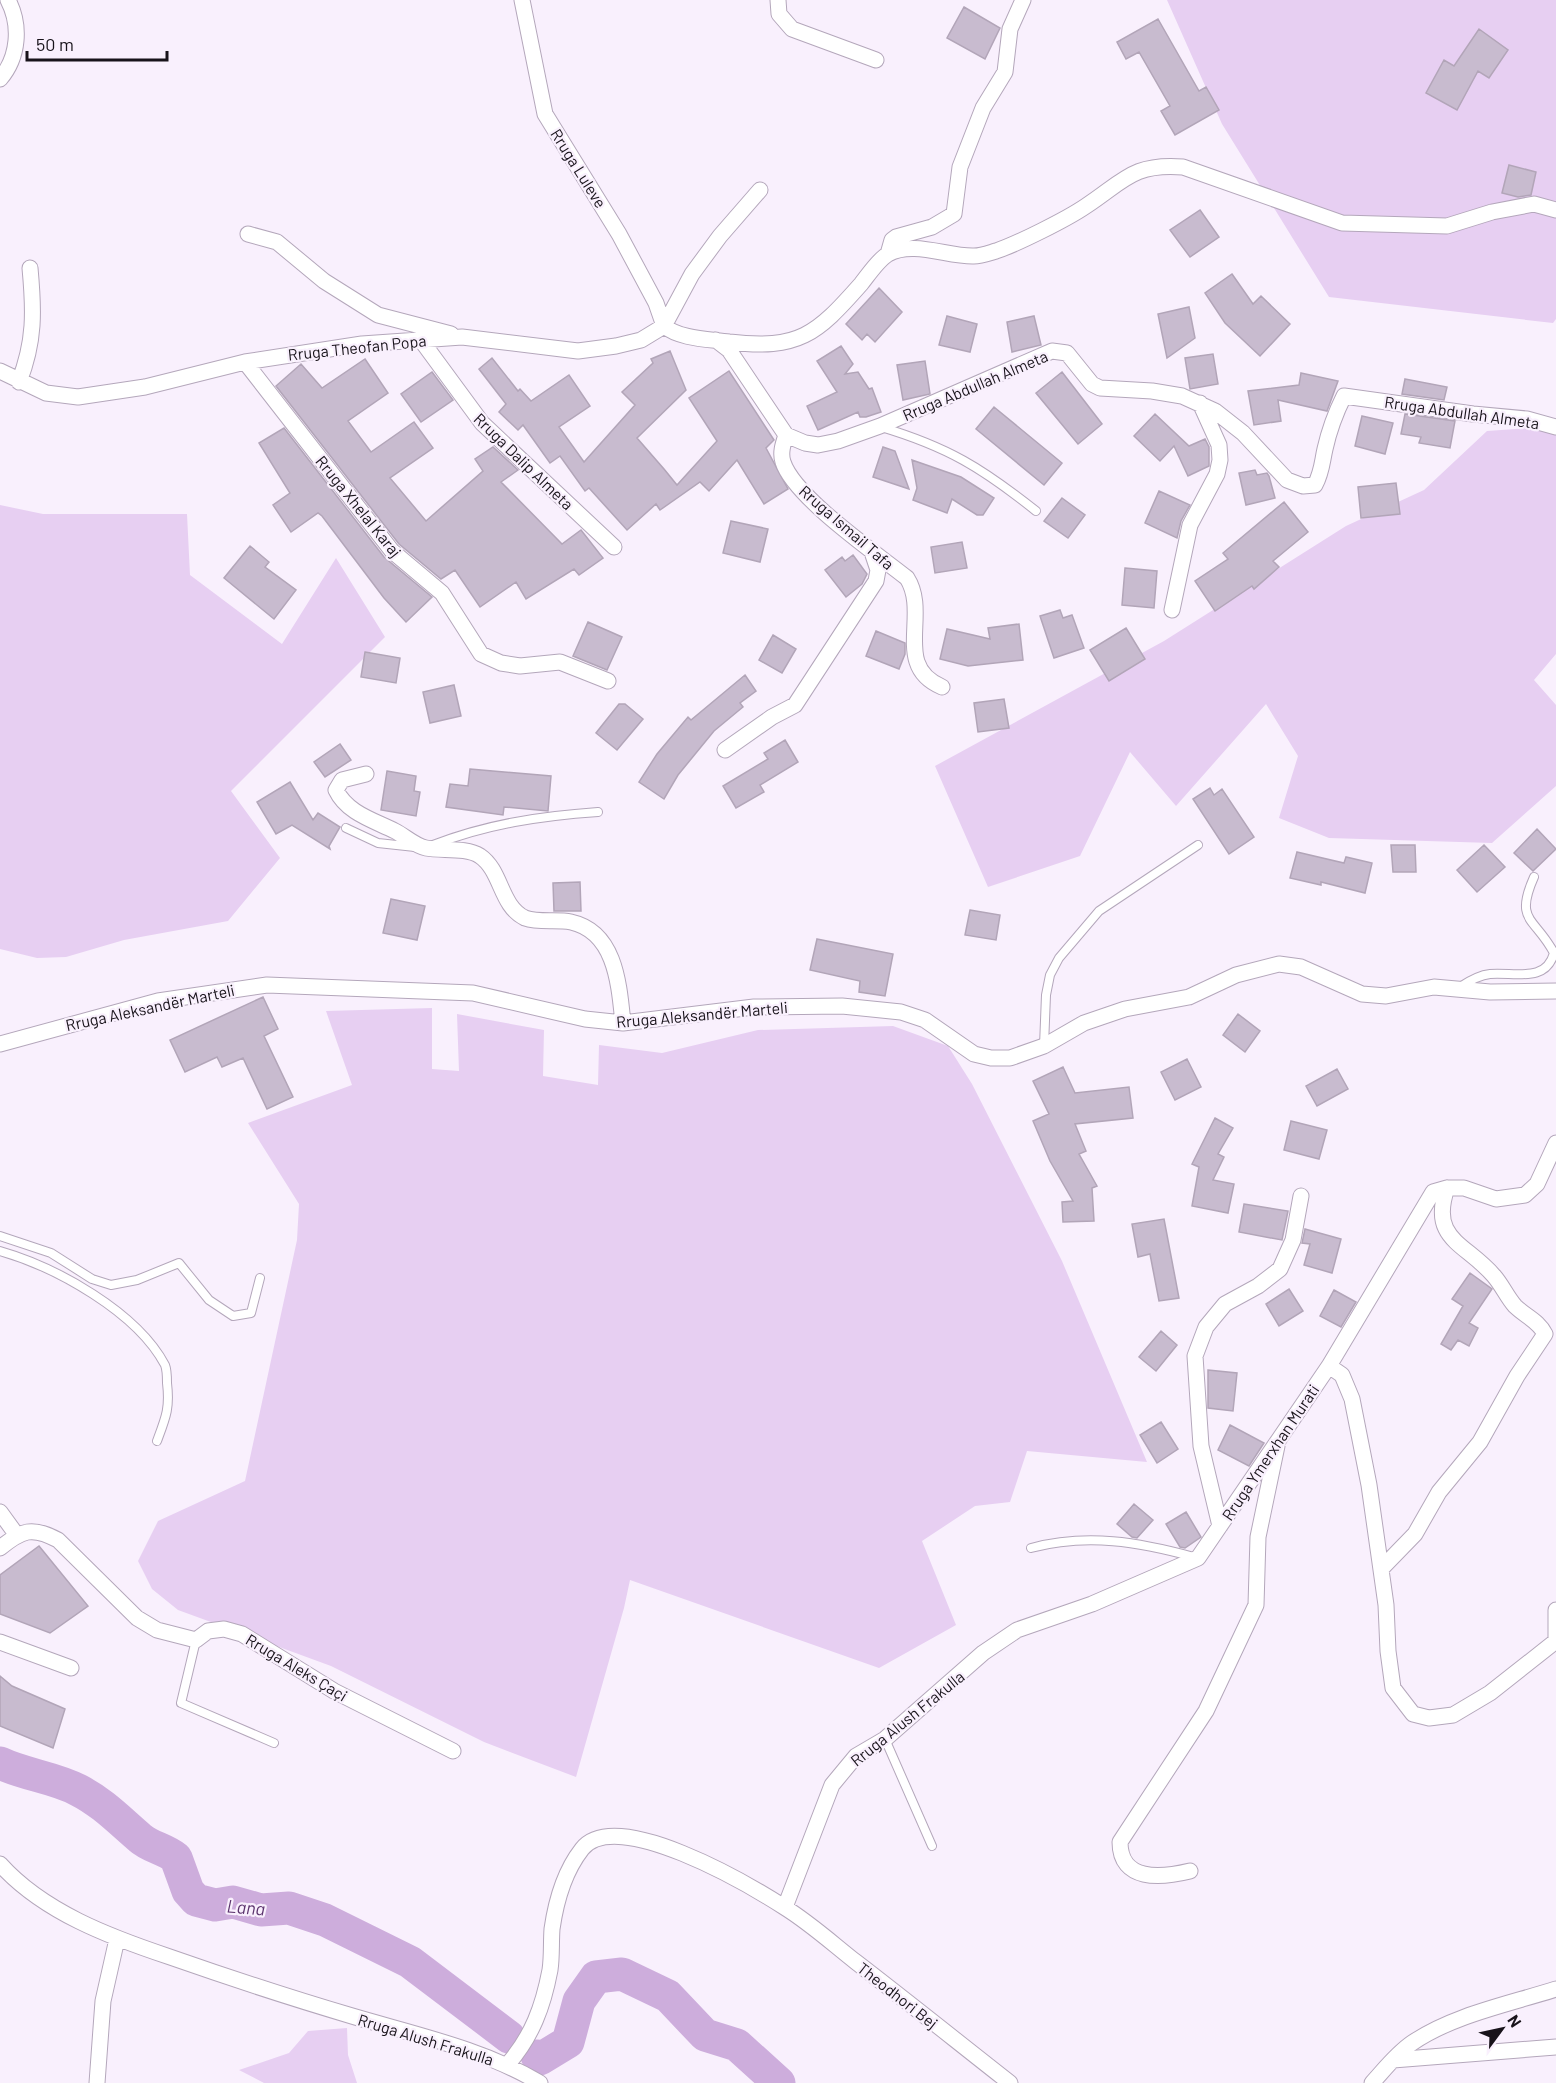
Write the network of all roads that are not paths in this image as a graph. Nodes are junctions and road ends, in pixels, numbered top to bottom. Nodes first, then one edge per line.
1 (8, 0) edge
2 (522, 0) edge
3 (778, 0) edge
4 (1023, 0) edge
5 (876, 60) dead end
6 (0, 79) edge
7 (760, 190) dead end
8 (1556, 210) edge
9 (248, 234) dead end
10 (888, 254) junction
11 (30, 268) dead end
12 (664, 326) junction
13 (462, 337) junction
14 (421, 340) junction
15 (716, 340) junction
16 (245, 362) junction
17 (0, 371) edge
18 (19, 382) junction
19 (1200, 403) junction
20 (880, 426) junction
21 (1556, 427) edge
22 (786, 435) junction
23 (1036, 511) dead end
24 (614, 547) dead end
25 (868, 547) junction
26 (1173, 610) dead end
27 (608, 681) dead end
28 (942, 687) dead end
29 (725, 750) dead end
30 (366, 774) dead end
31 (598, 812) dead end
32 (346, 828) dead end
33 (1198, 845) dead end
34 (424, 848) junction
35 (1534, 877) dead end
36 (1456, 989) junction
37 (1556, 991) edge
38 (623, 1023) junction
39 (0, 1044) edge
40 (1044, 1046) junction
41 (1556, 1143) edge
42 (1447, 1188) junction
43 (1301, 1196) dead end
44 (0, 1236) edge
45 (0, 1251) edge
46 (260, 1278) dead end
47 (1329, 1366) junction
48 (1279, 1438) junction
49 (157, 1440) dead end
50 (0, 1512) edge
51 (1220, 1526) junction
52 (16, 1534) junction
53 (0, 1548) edge
54 (1030, 1548) dead end
55 (1198, 1558) junction
56 (1381, 1569) junction
57 (1556, 1610) edge
58 (196, 1640) junction
59 (1556, 1641) edge
60 (0, 1642) edge
61 (71, 1668) dead end
62 (885, 1739) junction
63 (274, 1743) dead end
64 (453, 1751) dead end
65 (932, 1846) dead end
66 (0, 1864) edge
67 (1190, 1871) dead end
68 (785, 1907) junction
69 (117, 1939) junction
70 (1556, 1989) edge
71 (1556, 2047) edge
72 (1393, 2060) junction
73 (508, 2064) junction
74 (97, 2083) edge
75 (540, 2083) edge
76 (1010, 2083) edge
77 (1372, 2083) edge

1 - 6 street
2 - 12 street, Rruga Luleve
3 - 5 street
4 - 10 street
7 - 12 street
8 - 10 street
9 - 13 street
10 - 15 street
11 - 18 street
12 - 13 street, Rruga Theofan Popa
12 - 15 street
13 - 14 street, Rruga Theofan Popa
14 - 16 street, Rruga Theofan Popa
14 - 24 street, Rruga Dalip Almeta
15 - 22 street
16 - 18 street, Rruga Theofan Popa
16 - 27 street, Rruga Xhelal Karaj
17 - 18 street, Rruga Theofan Popa
19 - 20 street, Rruga Abdullah Almeta
19 - 21 street, Rruga Abdullah Almeta
19 - 26 street
20 - 22 street, Rruga Abdullah Almeta
20 - 23 lane
22 - 25 street, Rruga Ismail Tafa
25 - 28 street, Rruga Ismail Tafa
25 - 29 street
30 - 34 street
31 - 34 lane
32 - 34 lane
33 - 40 lane
34 - 38 street
35 - 36 lane
36 - 37 street, Rruga Aleksandër Marteli
36 - 40 street, Rruga Aleksandër Marteli
38 - 39 street, Rruga Aleksandër Marteli
38 - 40 street, Rruga Aleksandër Marteli
41 - 42 street
42 - 47 street, Rruga Ymerxhan Murati
42 - 56 street
43 - 51 street, Rruga Ymerxhan Murati
44 - 46 lane
45 - 49 lane
47 - 48 street, Rruga Ymerxhan Murati
47 - 56 street
48 - 51 street, Rruga Ymerxhan Murati
48 - 67 street
50 - 52 street
51 - 55 street
52 - 53 street
52 - 58 street
54 - 55 lane
55 - 62 street, Rruga Alush Frakulla
56 - 59 street
57 - 59 street
58 - 63 lane
58 - 64 street, Rruga Aleks Çaçi
60 - 61 street
62 - 65 lane
62 - 68 street, Rruga Alush Frakulla
66 - 69 street, Rruga Alush Frakulla
68 - 73 street, Rruga Alush Frakulla
68 - 76 street, Theodhori Bej
69 - 73 street, Rruga Alush Frakulla
69 - 74 street
70 - 72 street
71 - 72 street
72 - 77 street
73 - 75 street

